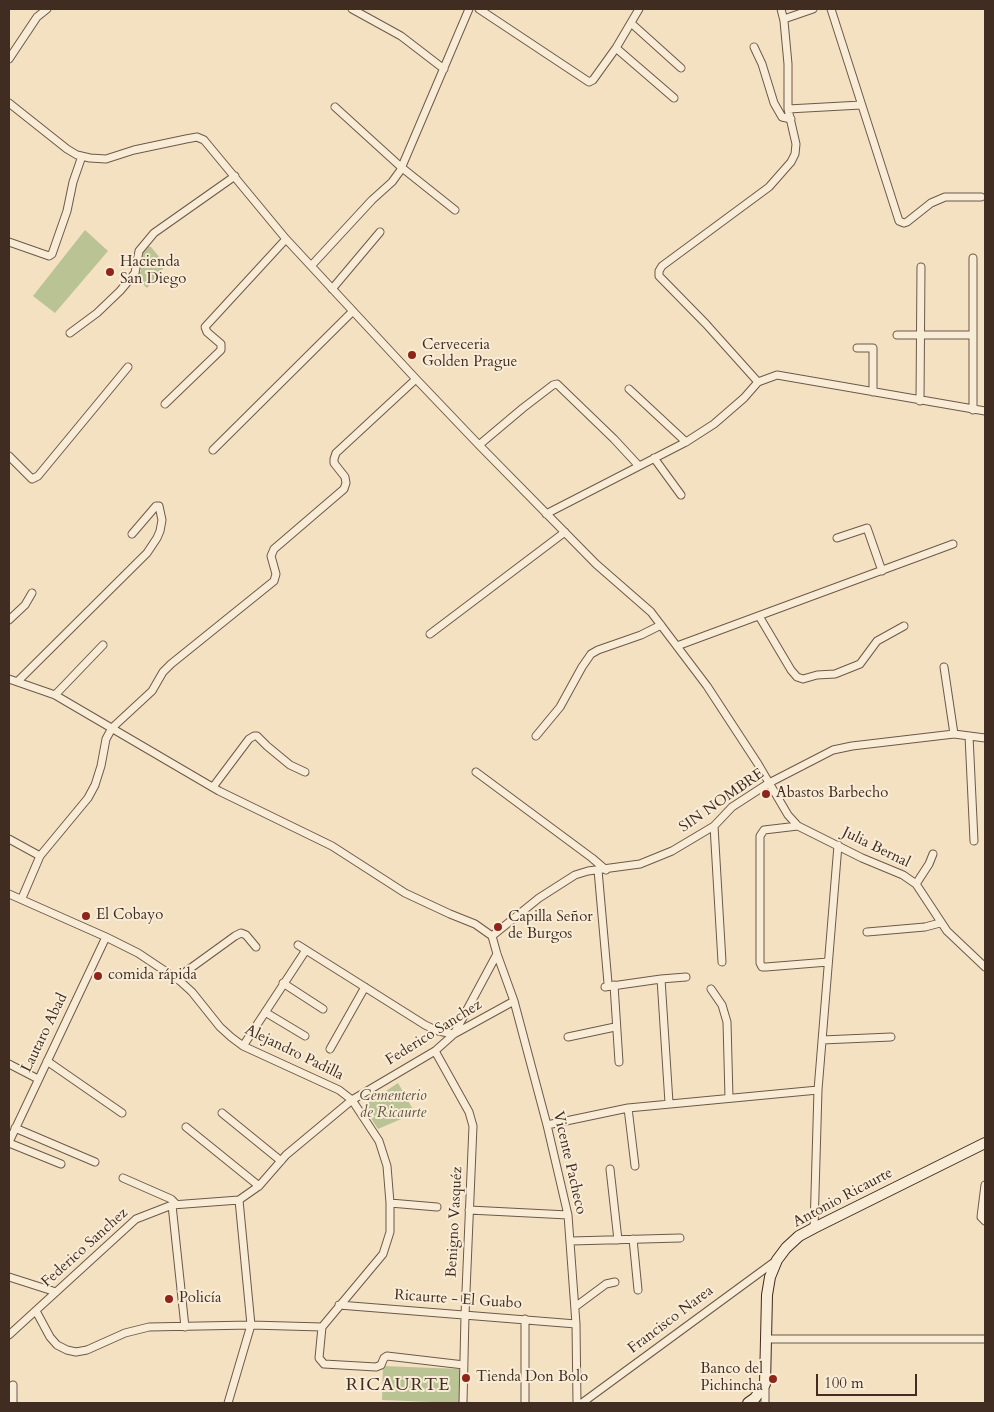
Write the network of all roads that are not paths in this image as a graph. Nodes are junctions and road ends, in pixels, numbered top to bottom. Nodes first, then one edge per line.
1 (352, 9) edge
2 (469, 9) edge
3 (480, 9) edge
4 (639, 9) edge
5 (781, 9) edge
6 (814, 9) edge
7 (831, 9) edge
8 (42, 10) edge
9 (784, 19) junction
10 (631, 23) junction
11 (754, 47) dead end
12 (616, 48) junction
13 (9, 57) edge
14 (681, 68) dead end
15 (444, 69) junction
16 (674, 98) dead end
17 (9, 104) edge
18 (860, 105) junction
19 (335, 107) dead end
20 (788, 109) junction
21 (791, 119) junction
22 (82, 156) junction
23 (402, 167) junction
24 (235, 176) junction
25 (981, 197) dead end
26 (455, 210) dead end
27 (380, 232) dead end
28 (286, 239) junction
29 (9, 242) edge
30 (973, 258) dead end
31 (311, 266) junction
32 (921, 267) dead end
33 (332, 289) junction
34 (353, 311) junction
35 (70, 333) dead end
36 (897, 335) dead end
37 (920, 335) junction
38 (972, 335) junction
39 (857, 348) dead end
40 (128, 367) dead end
41 (416, 379) junction
42 (758, 382) junction
43 (629, 389) dead end
44 (873, 392) junction
45 (920, 401) junction
46 (165, 404) dead end
47 (973, 410) junction
48 (985, 411) edge
49 (686, 442) junction
50 (479, 445) junction
51 (213, 450) dead end
52 (9, 456) edge
53 (654, 458) junction
54 (639, 466) junction
55 (681, 495) dead end
56 (546, 514) junction
57 (565, 532) junction
58 (132, 534) dead end
59 (837, 538) dead end
60 (953, 544) dead end
61 (882, 571) junction
62 (32, 593) dead end
63 (759, 616) junction
64 (9, 620) edge
65 (661, 625) junction
66 (904, 626) dead end
67 (430, 634) dead end
68 (103, 644) dead end
69 (678, 646) junction
70 (944, 667) dead end
71 (9, 679) edge
72 (18, 681) junction
73 (55, 695) junction
74 (112, 728) junction
75 (954, 734) junction
76 (536, 736) dead end
77 (969, 736) junction
78 (985, 738) edge
79 (305, 772) dead end
80 (476, 772) dead end
81 (770, 783) junction
82 (213, 787) junction
83 (714, 826) junction
84 (798, 826) junction
85 (9, 839) edge
86 (974, 841) dead end
87 (838, 845) junction
88 (933, 854) dead end
89 (40, 856) junction
90 (602, 870) junction
91 (916, 884) junction
92 (9, 894) edge
93 (22, 898) junction
94 (940, 923) junction
95 (867, 932) dead end
96 (492, 936) junction
97 (106, 937) junction
98 (298, 944) dead end
99 (256, 947) dead end
100 (306, 950) junction
101 (497, 954) junction
102 (722, 962) dead end
103 (828, 962) junction
104 (985, 967) edge
105 (686, 977) dead end
106 (177, 978) junction
107 (661, 979) junction
108 (283, 983) junction
109 (609, 985) junction
110 (365, 987) junction
111 (711, 989) dead end
112 (514, 1001) junction
113 (322, 1009) dead end
114 (265, 1012) junction
115 (616, 1027) junction
116 (454, 1034) junction
117 (305, 1036) dead end
118 (891, 1036) dead end
119 (568, 1037) dead end
120 (822, 1040) junction
121 (243, 1046) junction
122 (330, 1050) dead end
123 (435, 1051) junction
124 (47, 1061) junction
125 (618, 1062) dead end
126 (9, 1064) edge
127 (38, 1079) junction
128 (818, 1090) junction
129 (729, 1098) junction
130 (352, 1100) junction
131 (669, 1103) junction
132 (628, 1108) junction
133 (122, 1113) dead end
134 (222, 1113) dead end
135 (547, 1125) junction
136 (15, 1128) junction
137 (186, 1128) dead end
138 (9, 1142) edge
139 (985, 1143) edge
140 (281, 1161) junction
141 (95, 1162) dead end
142 (61, 1164) dead end
143 (636, 1166) dead end
144 (610, 1168) dead end
145 (123, 1178) dead end
146 (985, 1185) edge
147 (259, 1186) junction
148 (239, 1200) junction
149 (390, 1203) junction
150 (174, 1205) junction
151 (437, 1207) dead end
152 (469, 1210) junction
153 (568, 1215) junction
154 (985, 1221) edge
155 (814, 1228) junction
156 (680, 1238) dead end
157 (618, 1240) junction
158 (633, 1240) junction
159 (571, 1241) junction
160 (777, 1260) junction
161 (9, 1277) edge
162 (615, 1282) dead end
163 (638, 1290) dead end
164 (56, 1292) junction
165 (339, 1305) junction
166 (575, 1307) junction
167 (36, 1311) junction
168 (465, 1315) junction
169 (525, 1319) junction
170 (576, 1324) junction
171 (251, 1325) junction
172 (185, 1327) junction
173 (322, 1327) junction
174 (9, 1335) edge
175 (765, 1339) junction
176 (985, 1339) edge
177 (464, 1365) junction
178 (765, 1384) junction
179 (12, 1385) dead end
180 (13, 1403) edge
181 (228, 1403) edge
182 (463, 1403) edge
183 (525, 1403) edge
184 (578, 1403) edge
185 (582, 1403) edge
186 (748, 1403) edge
187 (765, 1403) edge

1 - 15 street
2 - 15 street
3 - 12 street
4 - 10 street
5 - 9 street
6 - 9 street
7 - 18 street
8 - 13 street
9 - 20 street
10 - 12 street
10 - 14 street
11 - 21 street
12 - 16 street
15 - 23 street
17 - 22 street
18 - 20 street
18 - 25 street
19 - 23 street
20 - 21 street
21 - 42 street
22 - 24 street, Julia Bernal
22 - 29 street
23 - 26 street
23 - 31 street
24 - 28 street, Julia Bernal
24 - 35 street
27 - 33 street
28 - 31 street, Julia Bernal
28 - 46 street
30 - 38 street
31 - 33 street, Julia Bernal
32 - 37 street
33 - 34 street, Julia Bernal
34 - 41 street, Julia Bernal
34 - 51 street
36 - 37 street
37 - 38 street
37 - 45 street
38 - 47 street
39 - 44 street
40 - 52 street
41 - 50 street, Julia Bernal
41 - 74 street
42 - 44 street
42 - 49 street
43 - 49 street
44 - 45 street
45 - 47 street
47 - 48 street
49 - 53 street
50 - 54 street
50 - 56 street, Julia Bernal
53 - 54 street
53 - 55 street
54 - 56 street
56 - 57 street, Julia Bernal
57 - 65 street, Julia Bernal
57 - 67 street
58 - 72 street
59 - 61 street
60 - 61 street
61 - 63 street
62 - 64 street
63 - 66 street
63 - 69 street
65 - 69 street, Julia Bernal
65 - 76 street
68 - 73 street
69 - 81 street, Julia Bernal
70 - 75 street
71 - 72 street
72 - 73 street
73 - 74 street
74 - 82 street
74 - 89 street
75 - 77 street, SIN NOMBRE
75 - 81 street, SIN NOMBRE
77 - 78 street, SIN NOMBRE
77 - 86 street
79 - 82 street
80 - 90 street
81 - 83 street, SIN NOMBRE
81 - 84 street, Julia Bernal
82 - 96 street
83 - 90 street, SIN NOMBRE
83 - 102 street
84 - 87 street, Julia Bernal
84 - 103 street
85 - 89 street
87 - 91 street, Julia Bernal
87 - 103 street
88 - 91 street
89 - 93 street
90 - 96 street, SIN NOMBRE
90 - 109 street
91 - 94 street, Julia Bernal
92 - 93 street, Alejandro Padilla
93 - 97 street, Alejandro Padilla
94 - 95 street
94 - 104 street, Julia Bernal
96 - 101 street, Vicente Pacheco
97 - 106 street, Alejandro Padilla
97 - 124 street, Lautaro Abad
98 - 100 street
99 - 106 street
100 - 108 street
100 - 110 street
101 - 112 street, Vicente Pacheco
101 - 116 street
103 - 120 street
105 - 107 street
106 - 121 street, Alejandro Padilla
107 - 109 street
107 - 131 street
108 - 113 street
108 - 114 street
109 - 115 street
110 - 116 street
110 - 122 street
111 - 129 street
112 - 116 street, Federico Sanchez
112 - 135 street, Vicente Pacheco
114 - 117 street
114 - 121 street
115 - 119 street
115 - 125 street
116 - 123 street, Federico Sanchez
118 - 120 street
120 - 128 street
121 - 130 street, Alejandro Padilla
123 - 130 street, Federico Sanchez
123 - 152 street, Benigno Vasquéz
124 - 127 street, Lautaro Abad
124 - 133 street
126 - 127 street
127 - 136 street, Lautaro Abad
128 - 129 street
128 - 155 street
129 - 131 street
130 - 140 street, Federico Sanchez
130 - 149 street, Alejandro Padilla
131 - 132 street
132 - 135 street
132 - 143 street
134 - 140 street
135 - 153 street, Vicente Pacheco
136 - 138 street, Lautaro Abad
136 - 141 street
137 - 147 street
138 - 142 street
139 - 155 main road, Antonio Ricaurte
140 - 147 street, Federico Sanchez
144 - 157 street
145 - 150 street
146 - 154 street
147 - 148 street, Federico Sanchez
148 - 150 street, Federico Sanchez
148 - 171 street
149 - 151 street
149 - 165 street, Alejandro Padilla
150 - 164 street, Federico Sanchez
150 - 172 street
152 - 153 street
152 - 168 street, Benigno Vasquéz
153 - 159 street, Vicente Pacheco
155 - 160 main road, Antonio Ricaurte
156 - 158 street
157 - 158 street
157 - 159 street
158 - 163 street
159 - 166 street, Vicente Pacheco
160 - 175 main road, Antonio Ricaurte
160 - 185 street, Francisco Narea
161 - 164 street
162 - 166 street
164 - 167 street, Federico Sanchez
165 - 168 street, Ricaurte - El Guabo
165 - 173 street, Alejandro Padilla
166 - 170 street, Vicente Pacheco
167 - 172 street
167 - 174 street, Federico Sanchez
168 - 169 street, Ricaurte - El Guabo
168 - 177 street, Benigno Vasquéz
169 - 170 street, Ricaurte - El Guabo
169 - 183 street
170 - 184 street, Vicente Pacheco
171 - 172 street
171 - 173 street
171 - 181 street
173 - 177 street
175 - 176 street
175 - 178 main road, Antonio Ricaurte
177 - 182 street, Benigno Vasquéz
178 - 186 main road
178 - 187 street
179 - 180 street

